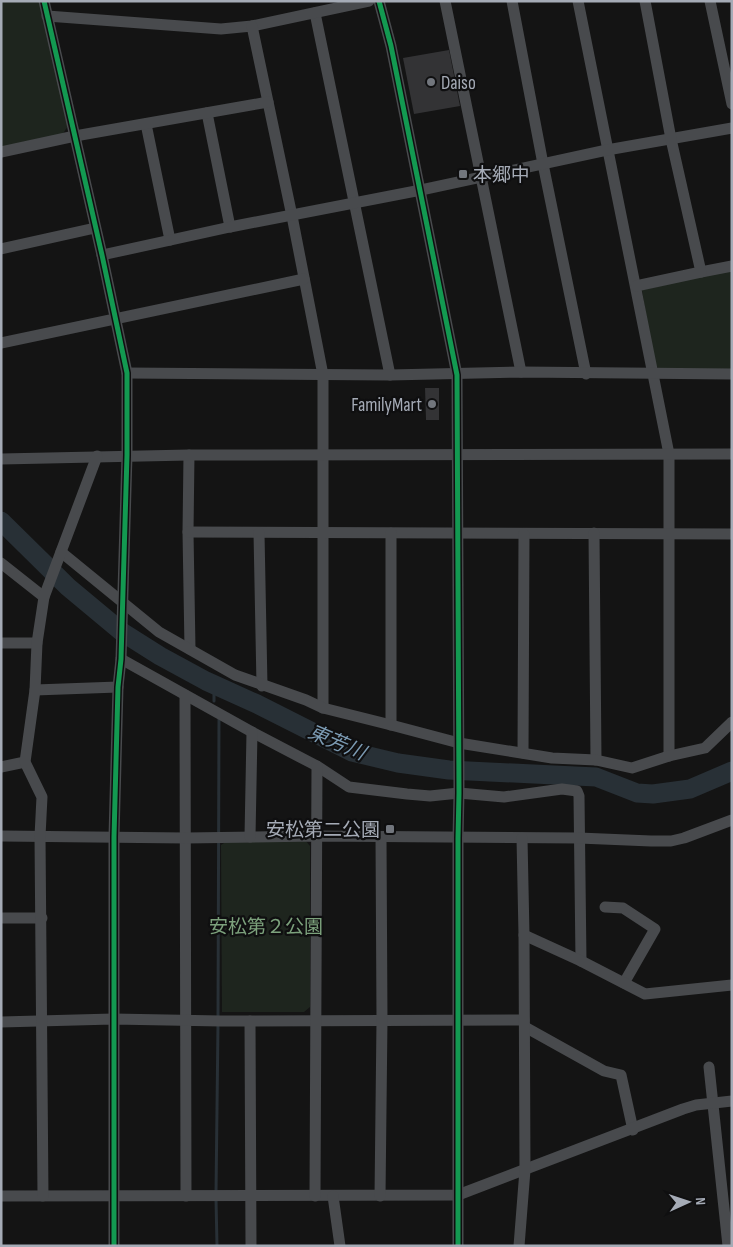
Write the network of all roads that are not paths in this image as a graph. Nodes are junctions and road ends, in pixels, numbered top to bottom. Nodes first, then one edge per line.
1 (44, 1) edge
2 (369, 1) edge
3 (379, 1) edge
4 (444, 1) edge
5 (512, 1) edge
6 (578, 1) edge
7 (645, 1) edge
8 (710, 1) edge
9 (315, 13) junction
10 (47, 16) junction
11 (252, 26) junction
12 (268, 102) junction
13 (732, 104) edge
14 (207, 113) junction
15 (146, 124) junction
16 (732, 128) edge
17 (75, 136) junction
18 (671, 139) junction
19 (608, 150) junction
20 (1, 152) edge
21 (543, 164) junction
22 (482, 177) junction
23 (421, 190) junction
24 (355, 203) junction
25 (292, 216) junction
26 (230, 227) junction
27 (95, 228) junction
28 (170, 240) junction
29 (1, 249) edge
30 (102, 255) junction
31 (732, 266) edge
32 (700, 272) junction
33 (304, 279) junction
34 (636, 286) junction
35 (115, 320) junction
36 (1, 343) edge
37 (521, 372) junction
38 (127, 373) junction
39 (654, 373) junction
40 (586, 374) junction
41 (732, 374) edge
42 (323, 375) junction
43 (390, 375) junction
44 (457, 375) junction
45 (457, 454) junction
46 (670, 454) junction
47 (732, 454) edge
48 (127, 455) junction
49 (189, 455) junction
50 (324, 455) junction
51 (97, 456) junction
52 (2, 457) edge
53 (188, 532) junction
54 (259, 533) junction
55 (390, 533) junction
56 (457, 533) junction
57 (594, 533) junction
58 (324, 534) junction
59 (524, 534) junction
60 (732, 534) edge
61 (668, 535) junction
62 (61, 552) junction
63 (1, 563) edge
64 (44, 597) junction
65 (122, 602) junction
66 (1, 643) edge
67 (37, 643) junction
68 (190, 649) junction
69 (121, 659) junction
70 (262, 686) junction
71 (118, 687) junction
72 (35, 690) junction
73 (185, 695) junction
74 (323, 708) junction
75 (732, 722) edge
76 (391, 724) junction
77 (252, 732) junction
78 (459, 745) junction
79 (523, 753) junction
80 (669, 756) junction
81 (596, 760) junction
82 (25, 762) junction
83 (317, 766) junction
84 (1, 767) edge
85 (459, 788) junction
86 (732, 820) edge
87 (1, 836) edge
88 (40, 836) junction
89 (316, 836) junction
90 (114, 837) junction
91 (250, 837) junction
92 (381, 837) junction
93 (186, 838) junction
94 (458, 838) junction
95 (522, 838) junction
96 (579, 838) junction
97 (605, 907) dead end
98 (1, 918) edge
99 (42, 918) junction
100 (524, 935) junction
101 (581, 961) junction
102 (624, 983) junction
103 (732, 985) edge
104 (113, 1019) junction
105 (187, 1020) junction
106 (382, 1020) junction
107 (250, 1021) junction
108 (315, 1021) junction
109 (458, 1021) junction
110 (1, 1022) edge
111 (42, 1022) junction
112 (525, 1023) junction
113 (709, 1067) dead end
114 (732, 1101) edge
115 (713, 1103) junction
116 (633, 1130) junction
117 (525, 1170) junction
118 (458, 1195) junction
119 (1, 1196) edge
120 (43, 1196) junction
121 (115, 1196) junction
122 (186, 1196) junction
123 (251, 1196) junction
124 (315, 1196) junction
125 (333, 1196) junction
126 (380, 1196) junction
127 (114, 1246) edge
128 (251, 1246) edge
129 (340, 1246) edge
130 (458, 1246) edge
131 (519, 1246) edge
132 (728, 1246) edge

1 - 10 street
2 - 9 street
3 - 23 street
4 - 22 street
5 - 21 street
6 - 19 street
7 - 18 street
8 - 13 street
9 - 11 street
9 - 24 street
10 - 11 street
10 - 17 street
11 - 12 street
12 - 14 street
12 - 25 street
14 - 15 street
14 - 26 street
15 - 17 street
15 - 28 street
16 - 18 street
17 - 20 street
17 - 27 street
18 - 19 street
18 - 32 street
19 - 21 street
19 - 34 street
21 - 22 street
21 - 40 street
22 - 23 street
22 - 37 street
23 - 24 street
23 - 44 street
24 - 25 street
24 - 43 street
25 - 26 street
25 - 33 street
26 - 28 street
27 - 29 street
27 - 30 street
28 - 30 street
30 - 35 street
31 - 32 street
32 - 34 street
33 - 35 street
33 - 42 street
34 - 39 street
35 - 36 street
35 - 38 street
37 - 40 street
37 - 44 street
38 - 42 street
38 - 48 street
39 - 40 street
39 - 41 street
39 - 46 street
42 - 43 street
42 - 50 street
43 - 44 street
44 - 45 street
45 - 46 street
45 - 50 street
45 - 56 street
46 - 47 street
46 - 61 street
48 - 49 street
48 - 51 street
48 - 65 street
49 - 50 street
49 - 53 street
50 - 58 street
51 - 52 street
51 - 62 street
53 - 54 street
53 - 68 street
54 - 58 street
54 - 70 street
55 - 56 street
55 - 58 street
55 - 76 street
56 - 59 street
56 - 78 street
57 - 59 street
57 - 61 street
57 - 81 street
58 - 74 street
59 - 79 street
60 - 61 street
61 - 80 street
62 - 64 street
62 - 65 street
63 - 64 street
64 - 67 street
65 - 68 street
65 - 69 street
66 - 67 street
67 - 72 street
68 - 70 street
69 - 71 street
69 - 73 street
70 - 74 street
71 - 72 street
71 - 90 street
72 - 82 street
73 - 77 street
73 - 93 street
74 - 76 street
75 - 80 street
76 - 78 street
77 - 83 street
77 - 91 street
78 - 79 street
78 - 85 street
79 - 81 street
80 - 81 street
82 - 84 street
82 - 88 street
83 - 85 street
83 - 89 street
85 - 94 street
85 - 96 street
86 - 96 street
87 - 88 street
88 - 90 street
88 - 99 street
89 - 91 street
89 - 92 street
89 - 108 street
90 - 93 street
90 - 104 street
91 - 93 street
92 - 94 street
92 - 106 street
93 - 105 street
94 - 95 street
94 - 109 street
95 - 96 street
95 - 100 street
96 - 101 street
97 - 102 street
98 - 99 street
99 - 111 street
100 - 101 street
100 - 112 street
101 - 102 street
102 - 103 street
104 - 105 street
104 - 111 street
104 - 121 street
105 - 107 street
105 - 122 street
106 - 108 street
106 - 109 street
106 - 126 street
107 - 108 street
107 - 123 street
108 - 124 street
109 - 112 street
109 - 118 street
110 - 111 street
111 - 120 street
112 - 116 street
112 - 117 street
113 - 115 street
114 - 115 street
115 - 116 street
115 - 132 street
116 - 117 street
117 - 118 street
117 - 131 street
118 - 126 street
118 - 130 street
119 - 120 street
120 - 121 street
121 - 122 street
121 - 127 street
122 - 123 street
123 - 124 street
123 - 128 street
124 - 125 street
125 - 126 street
125 - 129 street

